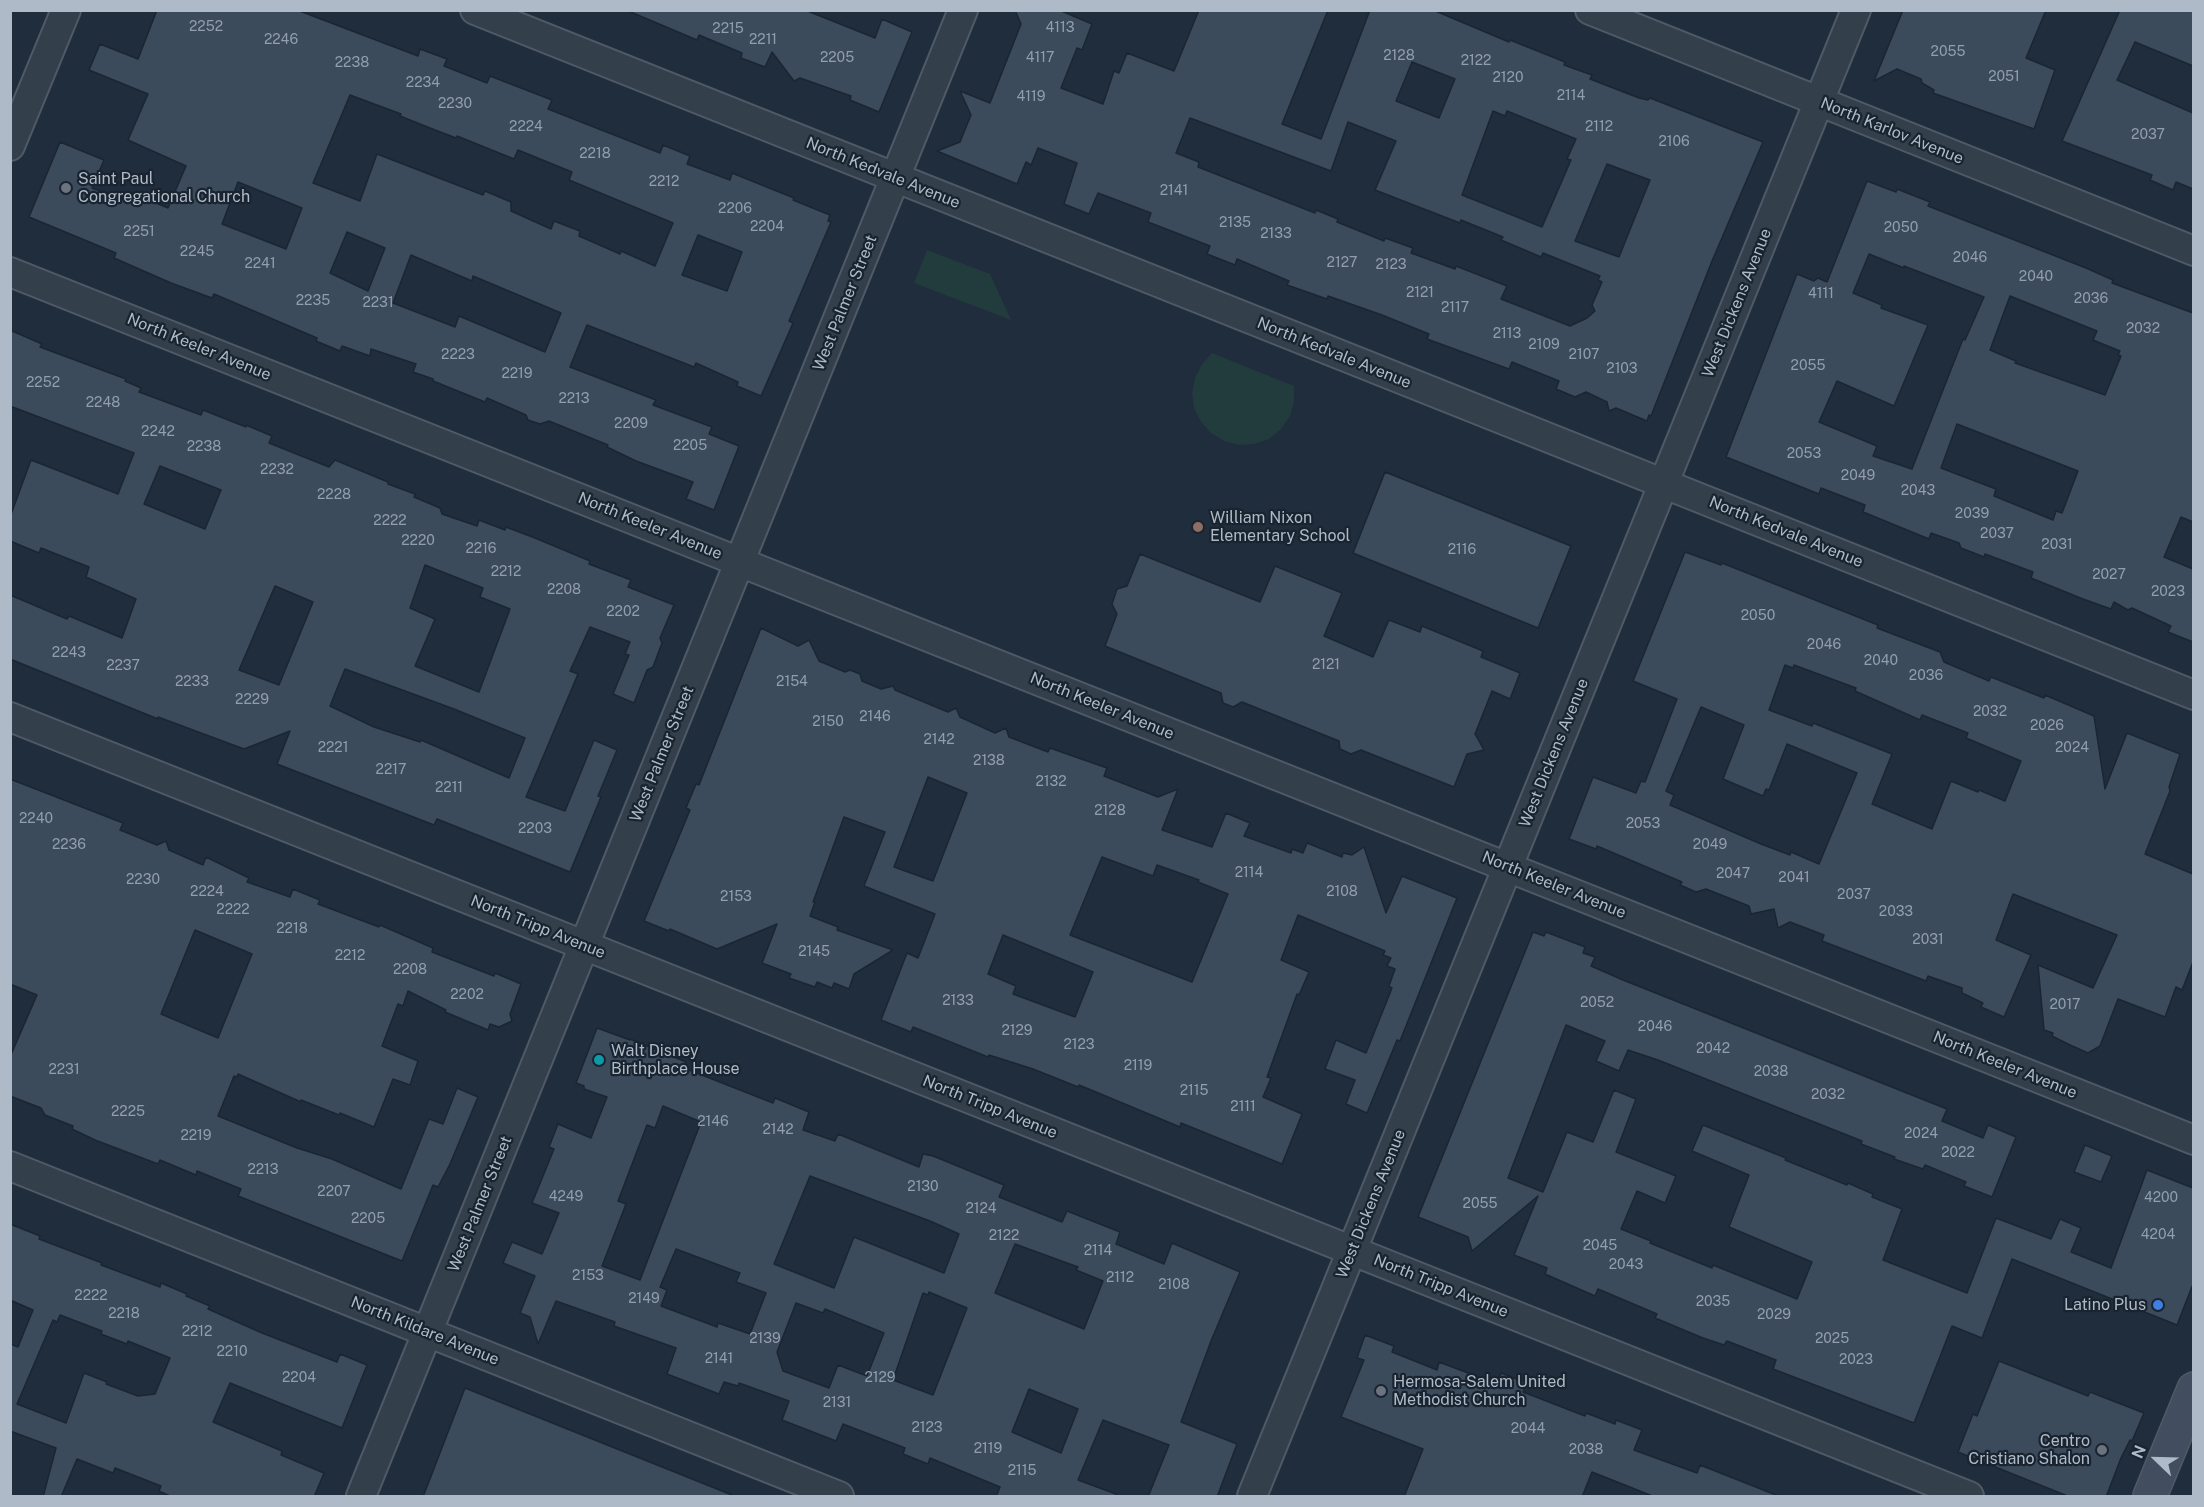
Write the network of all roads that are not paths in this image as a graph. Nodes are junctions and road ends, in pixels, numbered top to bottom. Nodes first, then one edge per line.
1 (66, 10) edge
2 (475, 10) edge
3 (963, 10) edge
4 (1590, 10) edge
5 (1856, 10) edge
6 (1819, 102) junction
7 (10, 146) edge
8 (895, 178) junction
9 (2193, 251) edge
10 (10, 272) edge
11 (1664, 484) junction
12 (740, 562) junction
13 (2193, 695) edge
14 (10, 717) edge
15 (1508, 867) junction
16 (584, 945) junction
17 (2193, 1140) edge
18 (10, 1166) edge
19 (1352, 1251) junction
20 (428, 1332) junction
21 (2193, 1389) edge
22 (810, 1491) edge
23 (361, 1497) edge
24 (839, 1497) edge
25 (1252, 1497) edge
26 (1969, 1497) edge
27 (2150, 1497) edge

1 - 7 street
2 - 8 street, North Kedvale Avenue
3 - 8 street, West Palmer Street
4 - 6 street, North Karlov Avenue
5 - 6 street, West Dickens Avenue
6 - 9 street, North Karlov Avenue
6 - 11 street, West Dickens Avenue
8 - 11 street, North Kedvale Avenue
8 - 12 street, West Palmer Street
10 - 12 street, North Keeler Avenue
11 - 13 street, North Kedvale Avenue
11 - 15 street, West Dickens Avenue
12 - 15 street, North Keeler Avenue
12 - 16 street, West Palmer Street
14 - 16 street, North Tripp Avenue
15 - 17 street, North Keeler Avenue
15 - 19 street, West Dickens Avenue
16 - 19 street, North Tripp Avenue
16 - 20 street, West Palmer Street
18 - 20 street, North Kildare Avenue
19 - 25 street, West Dickens Avenue
19 - 26 street, North Tripp Avenue
20 - 22 street, North Kildare Avenue
20 - 23 street, West Palmer Street
21 - 27 main road
22 - 24 street, North Kildare Avenue

